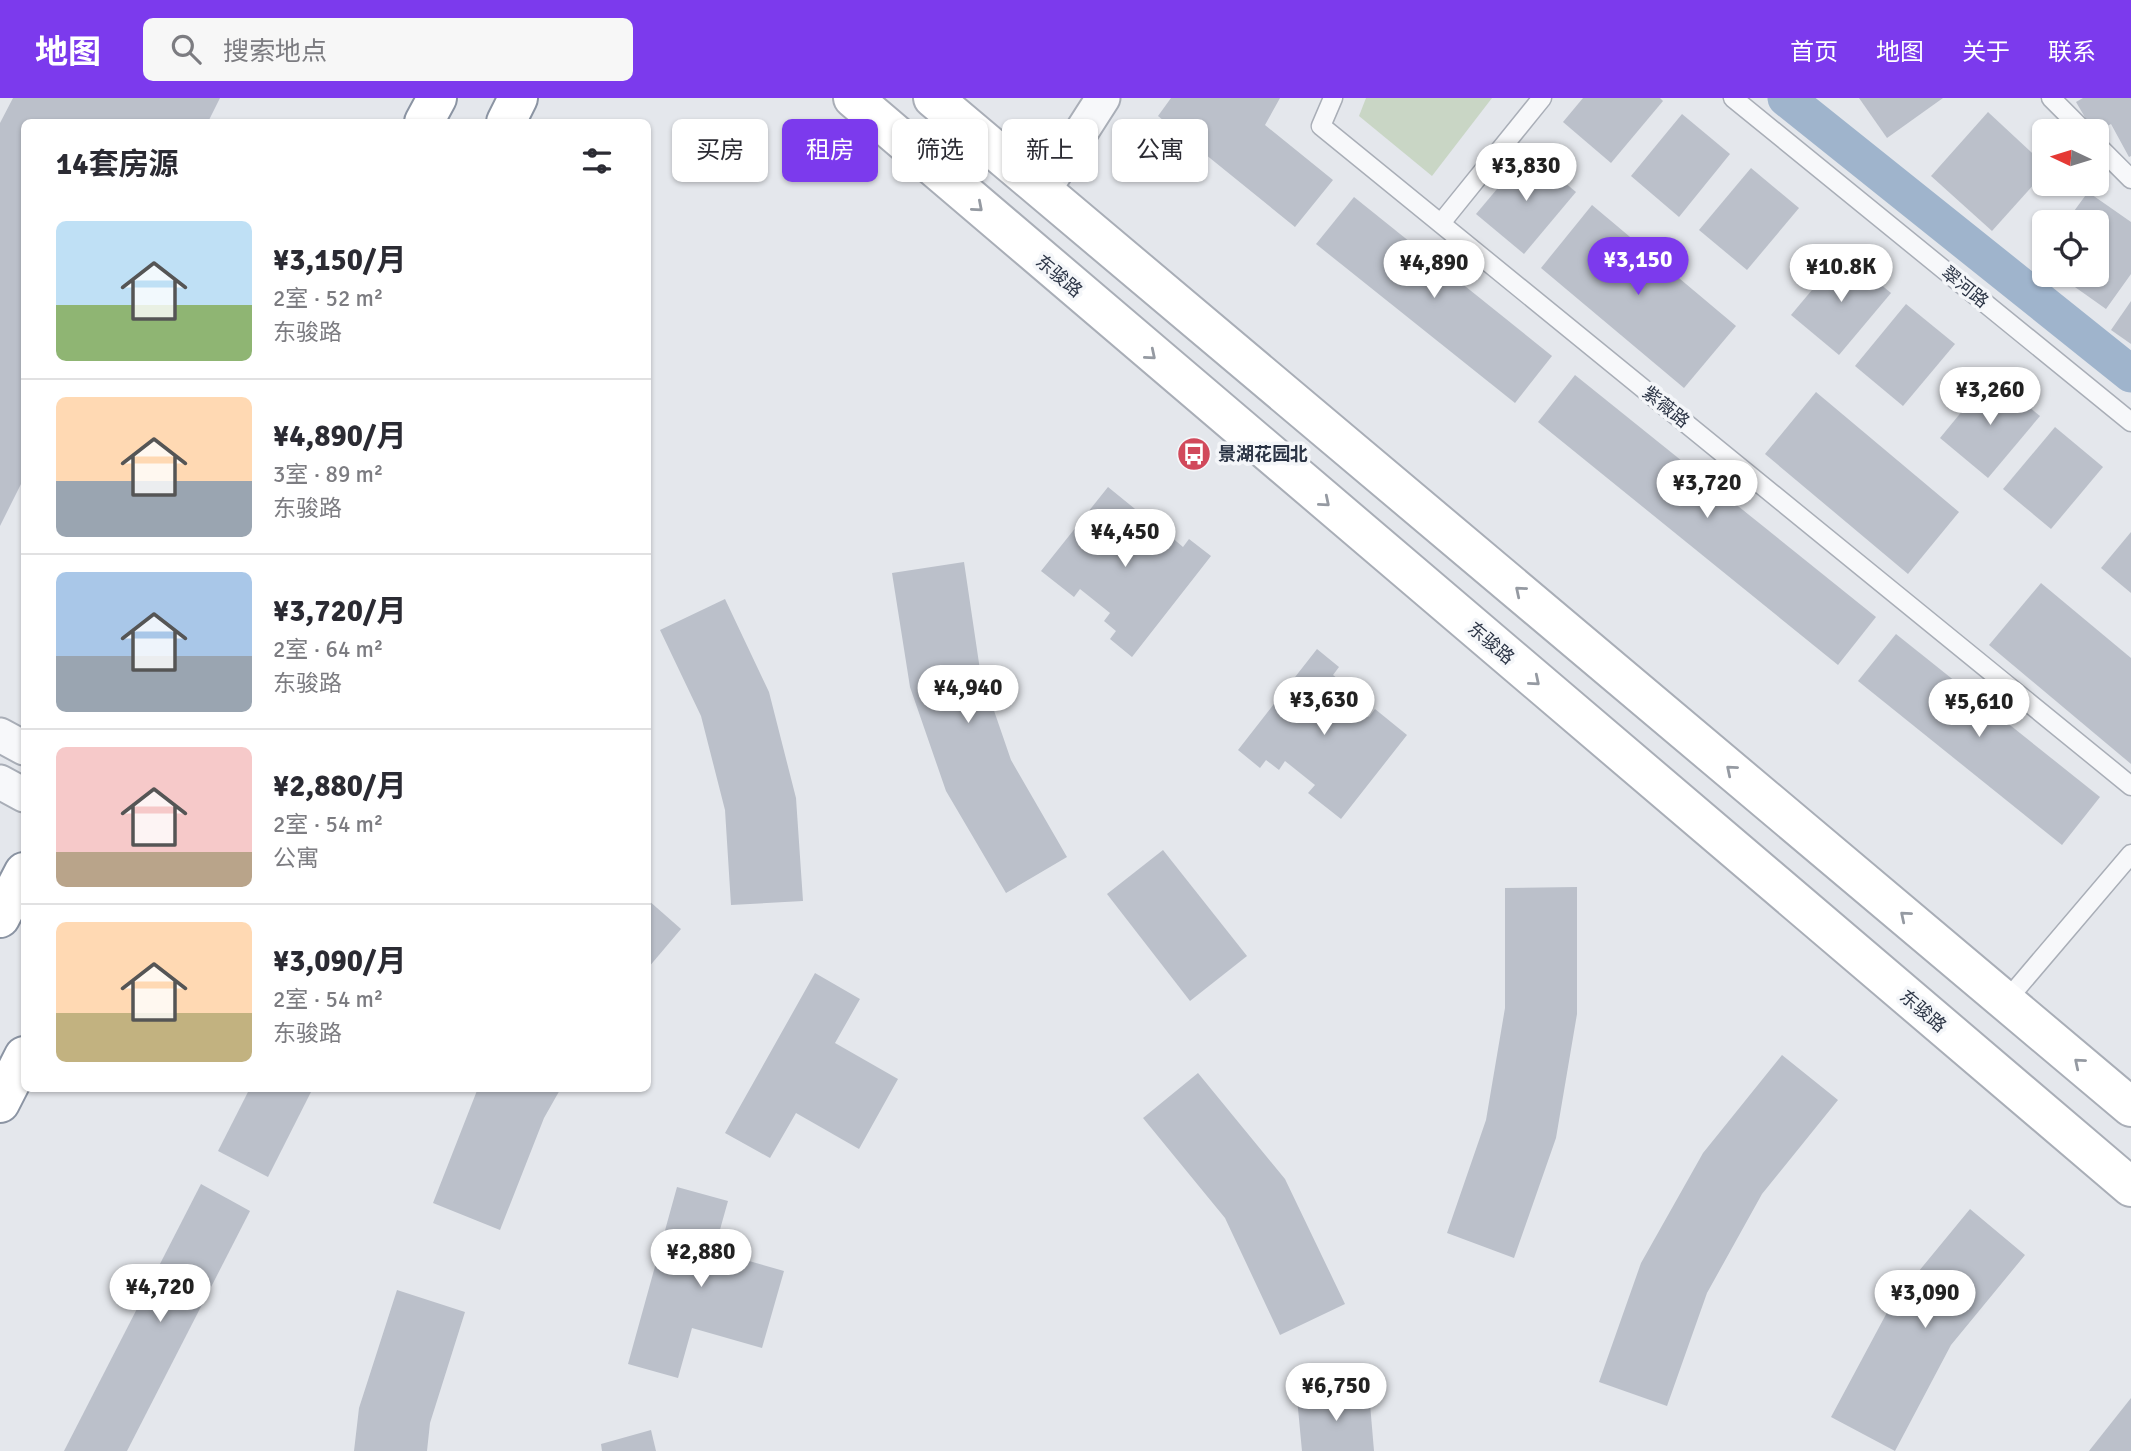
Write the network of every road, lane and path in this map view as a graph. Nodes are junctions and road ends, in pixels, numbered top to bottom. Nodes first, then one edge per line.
1 (437, 98) edge
2 (853, 98) edge
3 (933, 98) edge
4 (1103, 98) edge
5 (1333, 98) edge
6 (1542, 98) edge
7 (1733, 98) edge
8 (2051, 98) edge
9 (426, 119) edge
10 (2072, 119) edge
11 (2109, 157) edge
12 (2131, 179) edge
13 (1044, 190) junction
14 (1441, 223) junction
15 (2131, 422) edge
16 (0, 735) edge
17 (21, 746) edge
18 (0, 782) edge
19 (2131, 786) edge
20 (21, 793) edge
21 (2131, 854) edge
22 (21, 878) edge
23 (0, 918) edge
24 (2006, 1001) junction
25 (21, 1062) edge
26 (0, 1103) edge
27 (2131, 1107) edge
28 (2131, 1187) edge

1 - 9 main road
2 -> 28 main road, 东骏路
3 - 13 main road
4 - 13 street
5 - 14 lane, 紫薇路
6 - 14 lane
7 - 15 lane, 翠河路
8 - 10 lane
11 - 12 lane
24 -> 13 main road
14 - 19 lane, 紫薇路
16 - 17 street
18 - 20 street
21 - 24 lane
22 - 23 main road
27 -> 24 main road
25 - 26 main road

